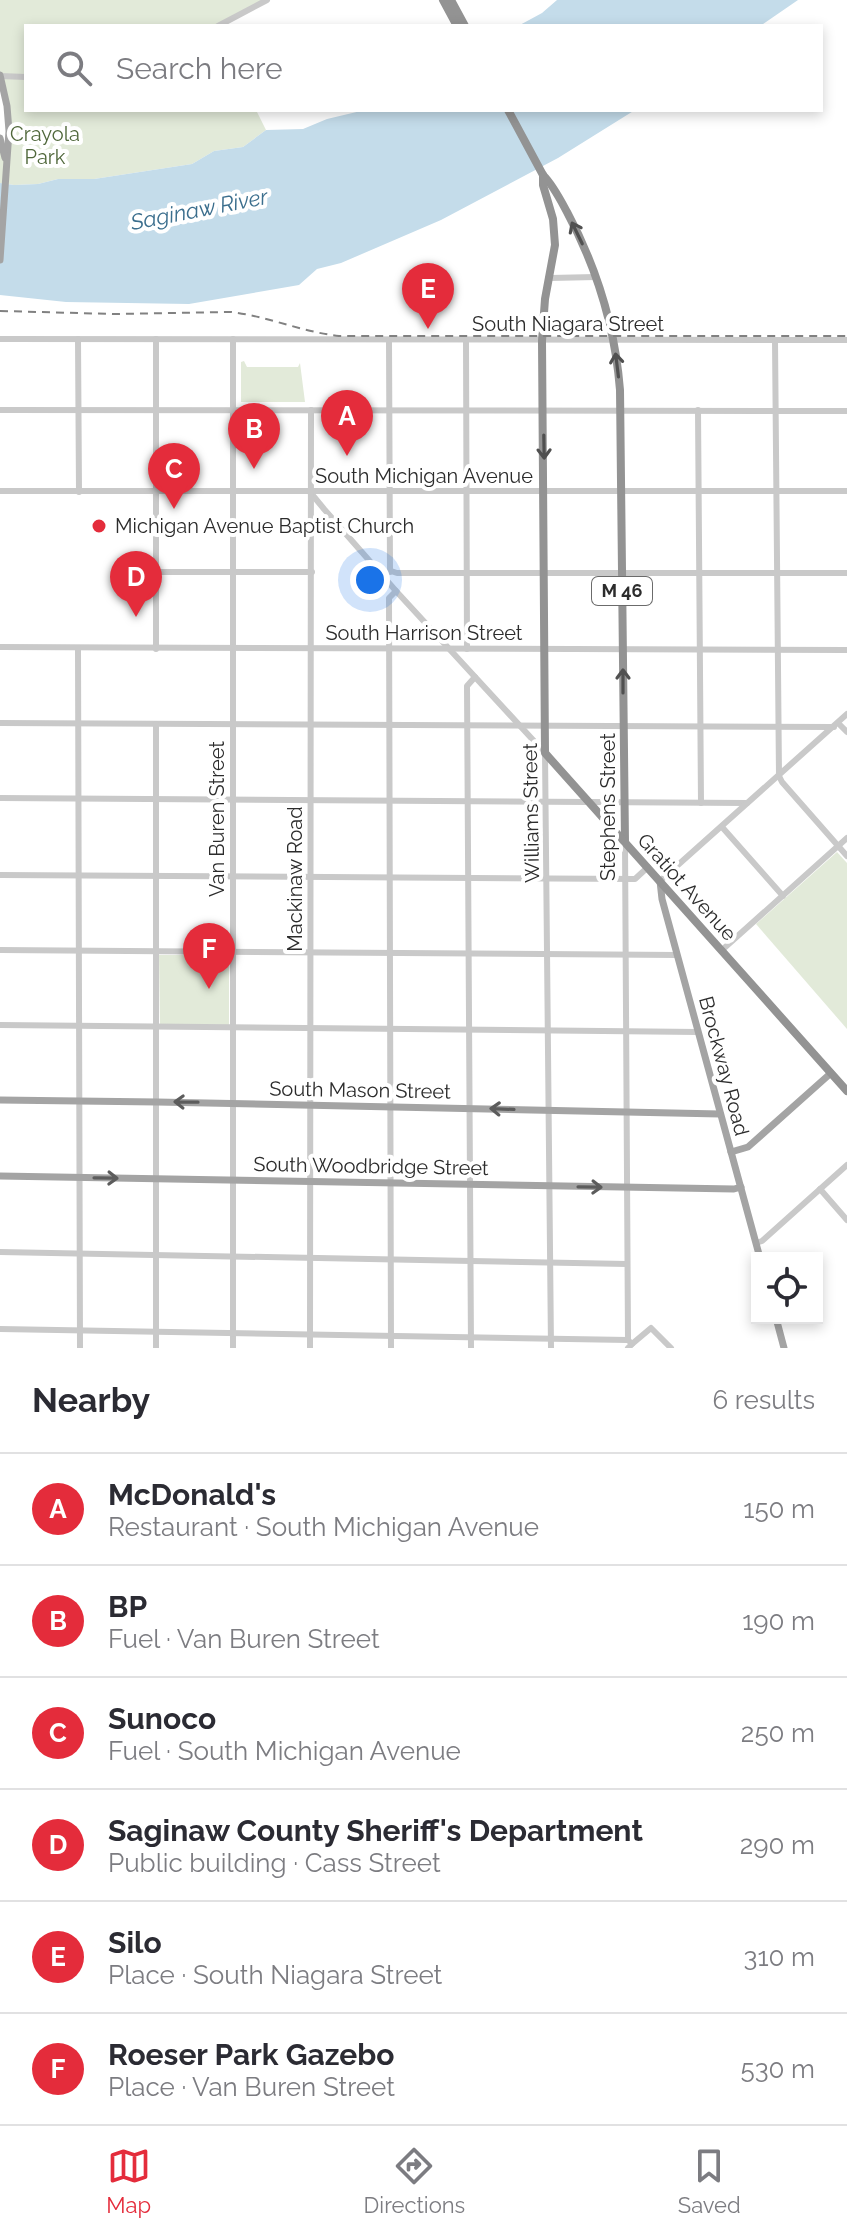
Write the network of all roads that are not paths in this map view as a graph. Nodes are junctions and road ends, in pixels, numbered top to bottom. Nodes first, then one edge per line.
1 (267, 0) edge
2 (443, 0) edge
3 (451, 0) edge
4 (222, 24) edge
5 (456, 24) edge
6 (464, 24) edge
7 (0, 75) edge
8 (24, 77) edge
9 (509, 112) edge
10 (0, 138) edge
11 (6, 160) junction
12 (543, 175) junction
13 (0, 260) edge
14 (596, 277) junction
15 (550, 278) junction
16 (0, 339) edge
17 (78, 339) junction
18 (156, 339) junction
19 (233, 339) junction
20 (389, 340) junction
21 (466, 340) junction
22 (614, 340) junction
23 (847, 340) edge
24 (542, 341) junction
25 (775, 341) junction
26 (388, 409) junction
27 (466, 409) junction
28 (0, 410) edge
29 (155, 410) junction
30 (311, 410) junction
31 (543, 410) junction
32 (620, 410) junction
33 (698, 410) junction
34 (776, 410) junction
35 (78, 411) junction
36 (233, 411) junction
37 (847, 411) edge
38 (0, 491) edge
39 (233, 491) junction
40 (390, 491) junction
41 (466, 491) junction
42 (847, 491) edge
43 (79, 492) junction
44 (155, 492) junction
45 (310, 492) junction
46 (544, 492) junction
47 (621, 492) junction
48 (699, 492) junction
49 (776, 492) junction
50 (391, 571) junction
51 (156, 572) junction
52 (233, 572) junction
53 (312, 572) junction
54 (466, 572) junction
55 (545, 572) junction
56 (622, 573) junction
57 (699, 573) junction
58 (776, 573) junction
59 (847, 573) edge
60 (384, 577) junction
61 (396, 591) junction
62 (0, 647) edge
63 (78, 648) junction
64 (156, 649) junction
65 (232, 649) junction
66 (311, 649) junction
67 (389, 649) junction
68 (450, 649) junction
69 (467, 649) junction
70 (545, 649) junction
71 (622, 649) junction
72 (700, 650) junction
73 (777, 650) junction
74 (847, 650) edge
75 (475, 677) junction
76 (847, 714) edge
77 (0, 723) edge
78 (79, 723) junction
79 (156, 724) junction
80 (233, 724) junction
81 (311, 725) junction
82 (389, 725) junction
83 (468, 725) junction
84 (546, 725) junction
85 (623, 725) junction
86 (836, 725) junction
87 (520, 726) junction
88 (700, 727) junction
89 (778, 727) junction
90 (847, 732) edge
91 (545, 753) junction
92 (779, 776) junction
93 (0, 798) edge
94 (79, 799) junction
95 (156, 799) junction
96 (233, 800) junction
97 (311, 801) junction
98 (389, 801) junction
99 (589, 801) junction
100 (468, 802) junction
101 (547, 802) junction
102 (624, 802) junction
103 (701, 803) junction
104 (747, 803) junction
105 (722, 827) junction
106 (847, 838) edge
107 (625, 843) junction
108 (838, 846) junction
109 (847, 856) edge
110 (648, 867) junction
111 (0, 875) edge
112 (79, 875) junction
113 (156, 876) junction
114 (233, 876) junction
115 (311, 877) junction
116 (390, 877) junction
117 (468, 877) junction
118 (624, 878) junction
119 (548, 879) junction
120 (660, 881) junction
121 (783, 896) junction
122 (0, 950) edge
123 (79, 950) junction
124 (722, 950) junction
125 (156, 952) junction
126 (233, 952) junction
127 (311, 953) junction
128 (390, 954) junction
129 (469, 955) junction
130 (549, 955) junction
131 (677, 955) junction
132 (625, 956) junction
133 (0, 1025) edge
134 (79, 1026) junction
135 (156, 1027) junction
136 (233, 1028) junction
137 (311, 1029) junction
138 (390, 1029) junction
139 (469, 1031) junction
140 (549, 1031) junction
141 (625, 1032) junction
142 (698, 1032) junction
143 (831, 1073) junction
144 (847, 1091) edge
145 (0, 1100) edge
146 (80, 1101) junction
147 (157, 1102) junction
148 (233, 1103) junction
149 (310, 1105) junction
150 (390, 1106) junction
151 (470, 1108) junction
152 (549, 1110) junction
153 (626, 1111) junction
154 (720, 1114) junction
155 (731, 1152) junction
156 (847, 1165) edge
157 (0, 1176) edge
158 (79, 1178) junction
159 (156, 1179) junction
160 (233, 1180) junction
161 (311, 1181) junction
162 (390, 1183) junction
163 (471, 1184) junction
164 (550, 1186) junction
165 (627, 1187) junction
166 (741, 1187) junction
167 (820, 1189) junction
168 (847, 1220) edge
169 (756, 1243) junction
170 (0, 1252) edge
171 (758, 1252) edge
172 (80, 1254) junction
173 (156, 1255) junction
174 (233, 1257) junction
175 (310, 1258) junction
176 (391, 1259) junction
177 (471, 1260) junction
178 (551, 1261) junction
179 (627, 1264) junction
180 (778, 1324) edge
181 (0, 1329) edge
182 (81, 1329) junction
183 (156, 1332) junction
184 (233, 1333) junction
185 (310, 1334) junction
186 (390, 1336) junction
187 (471, 1338) junction
188 (551, 1339) junction
189 (629, 1344) edge
190 (80, 1348) edge
191 (156, 1348) edge
192 (233, 1348) edge
193 (310, 1348) edge
194 (391, 1348) edge
195 (471, 1348) edge
196 (551, 1348) edge
197 (671, 1348) edge
198 (784, 1348) edge

1 - 4 street
2 - 5 highway
3 - 6 highway
7 - 8 street
7 - 11 main road
9 - 12 highway, M 46
10 - 11 main road
11 - 13 main road
14 -> 12 highway, M 46
12 - 15 highway, Williams Street / M 46
14 - 15 street
14 - 22 highway, Stephens Street / M 46
15 - 24 highway, Williams Street / M 46
16 - 17 street, South Niagara Street
17 - 18 street, South Niagara Street
17 - 35 street
18 - 19 street, South Niagara Street
18 - 29 street
19 - 20 street, South Niagara Street
19 - 36 street, Van Buren Street
20 - 21 street, South Niagara Street
20 - 26 street
21 - 24 street, South Niagara Street
21 - 27 street
22 - 24 street, South Niagara Street
22 - 25 street, South Niagara Street
32 -> 22 highway, Stephens Street / M 46
23 - 25 street, South Niagara Street
24 - 31 highway, Williams Street / M 46
25 - 34 street
26 - 27 street
26 - 30 street
26 - 40 street
27 - 31 street
27 - 41 street
28 - 35 street
29 - 35 street
29 - 36 street
29 - 44 street
30 - 36 street
30 - 45 street, Mackinaw Road
31 - 32 street
31 -> 46 highway, Williams Street / M 46
32 - 33 street
32 - 47 highway, Stephens Street / M 46
33 - 34 street
33 - 48 street
34 - 37 street
34 - 49 street
35 - 43 street
36 - 39 street, Van Buren Street
38 - 43 street, South Michigan Avenue
39 - 44 street, South Michigan Avenue
39 - 45 street, South Michigan Avenue
39 - 52 street, Van Buren Street
40 - 41 street, South Michigan Avenue
40 - 45 street, South Michigan Avenue
40 - 50 street
41 - 46 street, South Michigan Avenue
41 - 54 street
42 - 49 street, South Michigan Avenue
43 - 44 street, South Michigan Avenue
44 - 51 street
45 - 53 street, Mackinaw Road
45 - 60 street, Gratiot Avenue
46 - 47 street, South Michigan Avenue
46 - 55 highway, Williams Street / M 46
47 - 48 street, South Michigan Avenue
47 - 56 highway, Stephens Street / M 46
48 - 49 street, South Michigan Avenue
48 - 57 street
49 - 58 street
50 - 54 street
50 - 60 street
51 - 52 street
51 - 64 street
52 - 53 street
52 - 65 street, Van Buren Street
53 - 66 street, Mackinaw Road
54 - 55 street
54 - 69 street
55 - 56 street
55 - 70 highway, Williams Street / M 46
56 - 57 street
56 - 71 highway, Stephens Street / M 46
57 - 58 street
57 - 72 street
58 - 59 street
58 - 73 street
60 - 61 street, Gratiot Avenue
61 - 67 street
61 - 68 street, Gratiot Avenue
62 - 63 street, South Harrison Street
63 - 64 street, South Harrison Street
63 - 78 street
64 - 65 street, South Harrison Street
65 - 66 street, South Harrison Street
65 - 80 street, Van Buren Street
66 - 67 street, South Harrison Street
66 - 81 street, Mackinaw Road
67 - 68 street, South Harrison Street
67 - 82 street
68 - 69 street, South Harrison Street
68 - 75 street, Gratiot Avenue
69 - 70 street, South Harrison Street
70 - 71 street, South Harrison Street
70 - 84 highway, Williams Street / M 46
71 - 72 street, South Harrison Street
85 -> 71 highway, Stephens Street / M 46
72 - 73 street, South Harrison Street
72 - 88 street
73 - 74 street, South Harrison Street
73 - 89 street
75 - 83 street
75 - 87 street, Gratiot Avenue
76 - 86 street
77 - 78 street
78 - 79 street
78 - 94 street
79 - 80 street
79 - 95 street
80 - 81 street
80 - 96 street, Van Buren Street
81 - 82 street
81 - 97 street, Mackinaw Road
82 - 83 street
82 - 98 street
83 - 87 street
83 - 100 street
84 - 85 street
84 - 87 street
84 - 91 highway, Williams Street / M 46
85 - 88 street
85 - 102 highway, Stephens Street / M 46
86 - 89 street
86 - 90 street
86 - 92 street
87 - 91 street, Gratiot Avenue
88 - 89 street
88 - 103 street
89 - 92 street
91 - 99 highway, Gratiot Avenue
91 - 101 street, Williams Street
92 - 104 street
92 - 108 street
93 - 94 street
94 - 95 street
94 - 112 street
95 - 96 street
95 - 113 street
96 - 97 street
96 - 114 street, Van Buren Street
97 - 98 street
97 - 115 street, Mackinaw Road
98 - 100 street
98 - 116 street
99 - 101 street
99 - 102 street
99 - 107 highway, Gratiot Avenue
100 - 101 street
100 - 117 street
101 - 119 street, Williams Street
102 - 103 street
102 - 107 highway, Stephens Street / M 46
103 - 104 street
104 - 105 street
105 - 120 street
105 - 121 street
106 - 108 street
107 - 110 highway, Gratiot Avenue
107 - 118 street, Stephens Street
108 - 109 street
108 - 121 street
110 - 118 street
110 - 120 highway, Gratiot Avenue
111 - 112 street
112 - 113 street
112 - 123 street
113 - 114 street
113 - 125 street
114 - 115 street
114 - 126 street, Van Buren Street
115 - 116 street
115 - 127 street, Mackinaw Road
116 - 117 street
116 - 128 street
117 - 119 street
117 - 129 street
118 - 119 street
118 - 132 street, Stephens Street
119 - 130 street, Williams Street
120 - 124 highway, Gratiot Avenue
120 - 131 main road, Brockway Road
121 - 124 street
122 - 123 street
123 - 125 street
123 - 134 street
124 - 143 highway, Gratiot Avenue
125 - 126 street
125 - 135 street
126 - 127 street
126 - 136 street, Van Buren Street
127 - 128 street
127 - 137 street, Mackinaw Road
128 - 129 street
128 - 138 street
129 - 130 street
129 - 139 street
130 - 132 street
130 - 140 street, Williams Street
131 - 132 street
131 - 142 main road, Brockway Road
132 - 141 street, Stephens Street
133 - 134 street
134 - 135 street
134 - 146 street
135 - 136 street
135 - 147 street
136 - 137 street
136 - 148 street, Van Buren Street
137 - 138 street
137 - 149 street, Mackinaw Road
138 - 139 street
138 - 150 street
139 - 140 street
139 - 151 street
140 - 141 street
140 - 152 street, Williams Street
141 - 142 street
141 - 153 street, Stephens Street
142 - 154 main road, Brockway Road
143 - 144 highway, Gratiot Avenue
143 - 155 main road
145 - 146 main road, South Mason Street
146 - 147 main road, South Mason Street
146 - 158 street
148 -> 147 main road, South Mason Street
147 - 159 street
148 - 149 main road, South Mason Street
148 - 160 street, Van Buren Street
149 - 150 main road, South Mason Street
149 - 161 street, Mackinaw Road
150 - 151 main road, South Mason Street
150 - 162 street
152 -> 151 main road, South Mason Street
151 - 163 street
152 - 153 main road, South Mason Street
152 - 164 street, Williams Street
153 - 154 main road, South Mason Street
153 - 165 street, Stephens Street
154 - 155 main road, Brockway Road
155 - 166 main road, Brockway Road
156 - 167 street
157 - 158 main road, South Woodbridge Street
158 -> 159 main road, South Woodbridge Street
158 - 172 street
159 - 160 main road, South Woodbridge Street
159 - 173 street
160 - 161 main road, South Woodbridge Street
160 - 174 street, Van Buren Street
161 - 162 main road, South Woodbridge Street
161 - 175 street, Mackinaw Road
162 - 163 main road, South Woodbridge Street
162 - 176 street
163 - 164 main road, South Woodbridge Street
163 - 177 street
164 -> 165 main road, South Woodbridge Street
164 - 178 street, Williams Street
165 - 166 main road, South Woodbridge Street
165 - 179 street, Stephens Street
166 - 169 main road, Brockway Road
167 - 168 street
167 - 169 street
169 - 171 main road, Brockway Road
170 - 172 street
172 - 173 street
172 - 182 street
173 - 174 street
173 - 183 street
174 - 175 street
174 - 184 street, Van Buren Street
175 - 176 street
175 - 185 street, Mackinaw Road
176 - 177 street
176 - 186 street
177 - 178 street
177 - 187 street
178 - 179 street
178 - 188 street, Williams Street
179 - 189 street, Stephens Street
180 - 198 main road
181 - 182 street
182 - 183 street
182 - 190 street
183 - 184 street
183 - 191 street
184 - 185 street
184 - 192 street, Van Buren Street
185 - 186 street
185 - 193 street, Mackinaw Road
186 - 187 street
186 - 194 street
187 - 188 street
187 - 195 street
188 - 189 street
188 - 196 street, Williams Street
189 - 197 street

